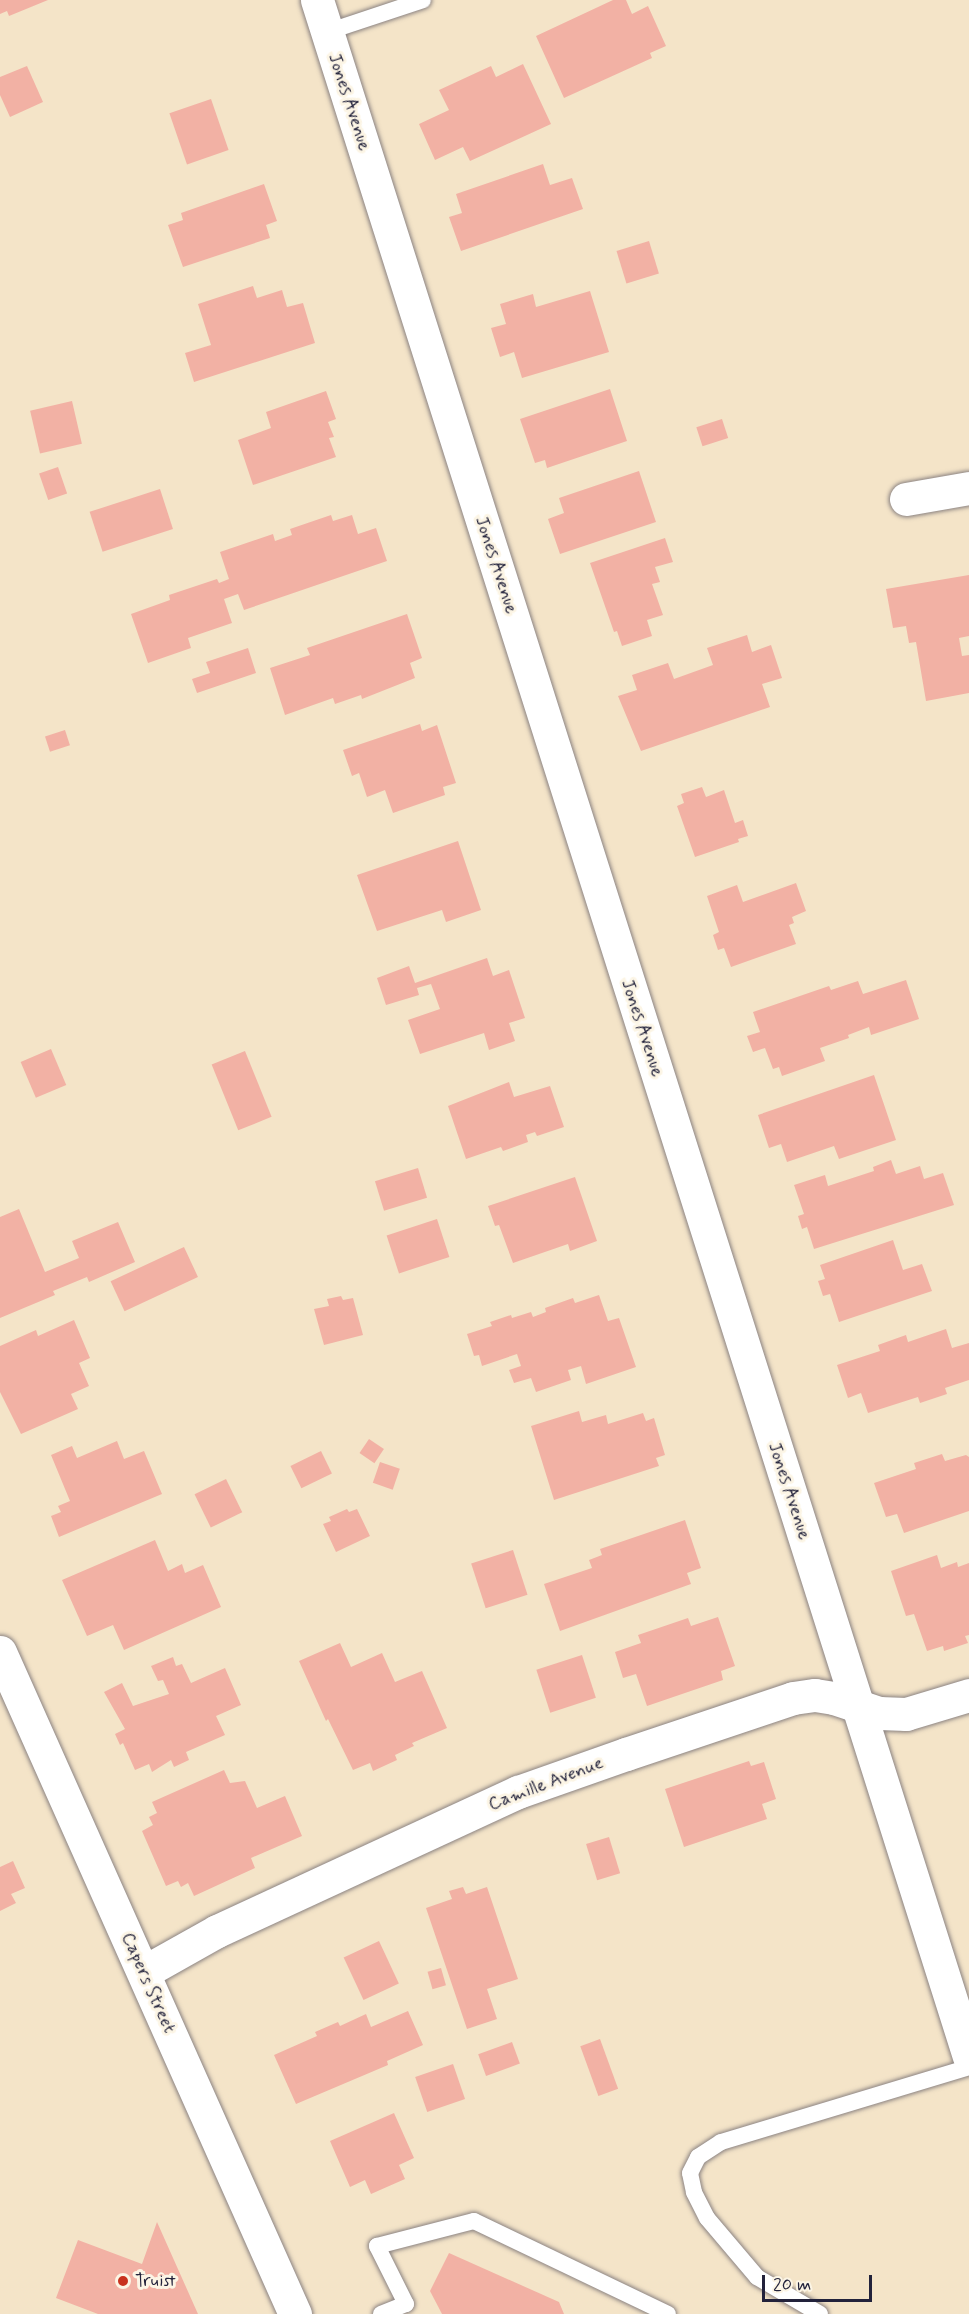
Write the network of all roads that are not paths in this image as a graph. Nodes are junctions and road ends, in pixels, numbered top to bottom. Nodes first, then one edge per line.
1 (316, 0) edge
2 (423, 0) edge
3 (327, 33) junction
4 (969, 488) edge
5 (906, 499) dead end
6 (0, 1652) edge
7 (969, 1695) edge
8 (857, 1708) junction
9 (144, 1972) junction
10 (969, 2056) edge
11 (969, 2067) edge
12 (408, 2309) edge
13 (295, 2314) edge
14 (381, 2314) edge
15 (668, 2314) edge
16 (820, 2314) edge

1 - 3 street, Jones Avenue
2 - 3 lane
3 - 8 street, Jones Avenue
4 - 5 street
6 - 9 street, Capers Street
7 - 8 street, Camille Avenue
8 - 9 street, Camille Avenue
8 - 10 street, Jones Avenue
9 - 13 street, Capers Street
11 - 16 lane
12 - 14 lane
12 - 15 lane

